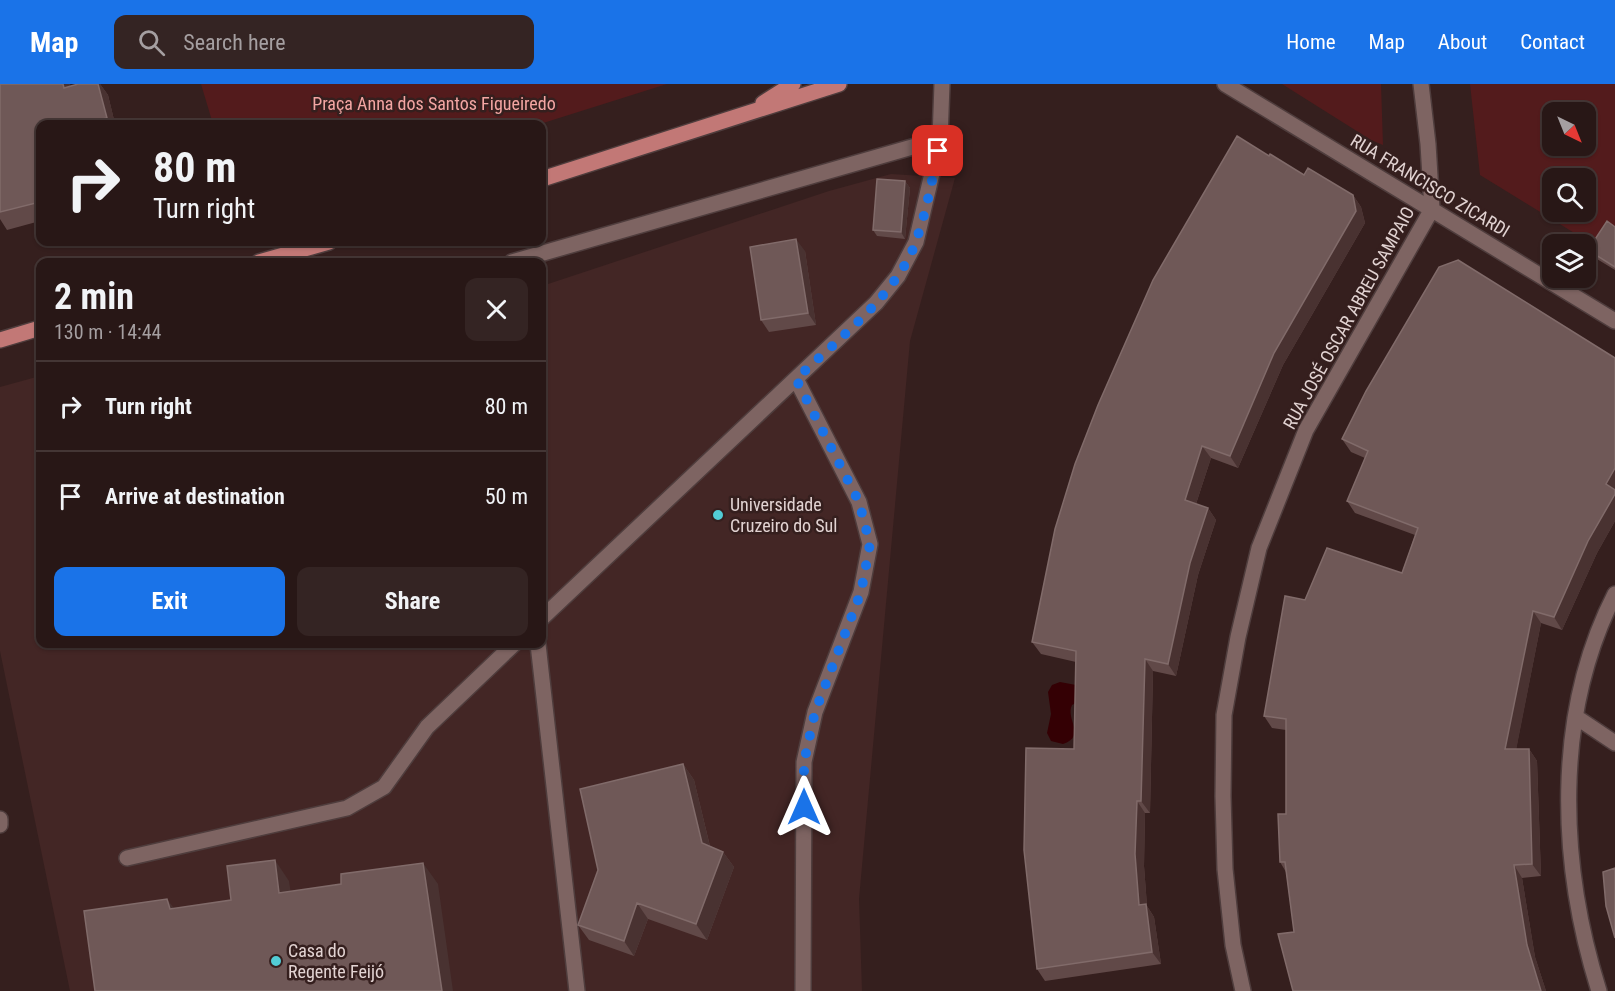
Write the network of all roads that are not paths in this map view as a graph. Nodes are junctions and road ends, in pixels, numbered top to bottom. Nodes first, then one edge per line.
1 (793, 84) edge
2 (839, 84) edge
3 (942, 84) edge
4 (1225, 84) edge
5 (1421, 84) edge
6 (746, 115) junction
7 (940, 139) junction
8 (546, 177) edge
9 (1432, 209) junction
10 (316, 246) edge
11 (276, 258) edge
12 (526, 258) edge
13 (1615, 321) edge
14 (36, 329) edge
15 (0, 340) edge
16 (796, 379) junction
17 (1615, 594) edge
18 (546, 614) edge
19 (510, 648) edge
20 (538, 648) edge
21 (1576, 717) junction
22 (1615, 743) edge
23 (0, 819) edge
24 (0, 825) edge
25 (127, 858) dead end
26 (577, 991) edge
27 (803, 991) edge
28 (1243, 991) edge
29 (1599, 991) edge

1 - 6 main road
2 - 6 main road
3 - 7 street
4 - 9 street, RUA FRANCISCO ZICARDI
5 - 9 street, RUA JOSÉ OSCAR ABREU SAMPAIO
6 - 8 main road
7 - 12 street
7 - 16 street
9 - 13 street, RUA FRANCISCO ZICARDI
9 - 28 street, RUA JOSÉ OSCAR ABREU SAMPAIO
10 - 11 main road
14 - 15 main road
16 - 18 street
16 - 27 street
17 - 21 street
19 - 25 street
20 - 26 street
21 - 22 street
21 - 29 street
23 - 24 street

